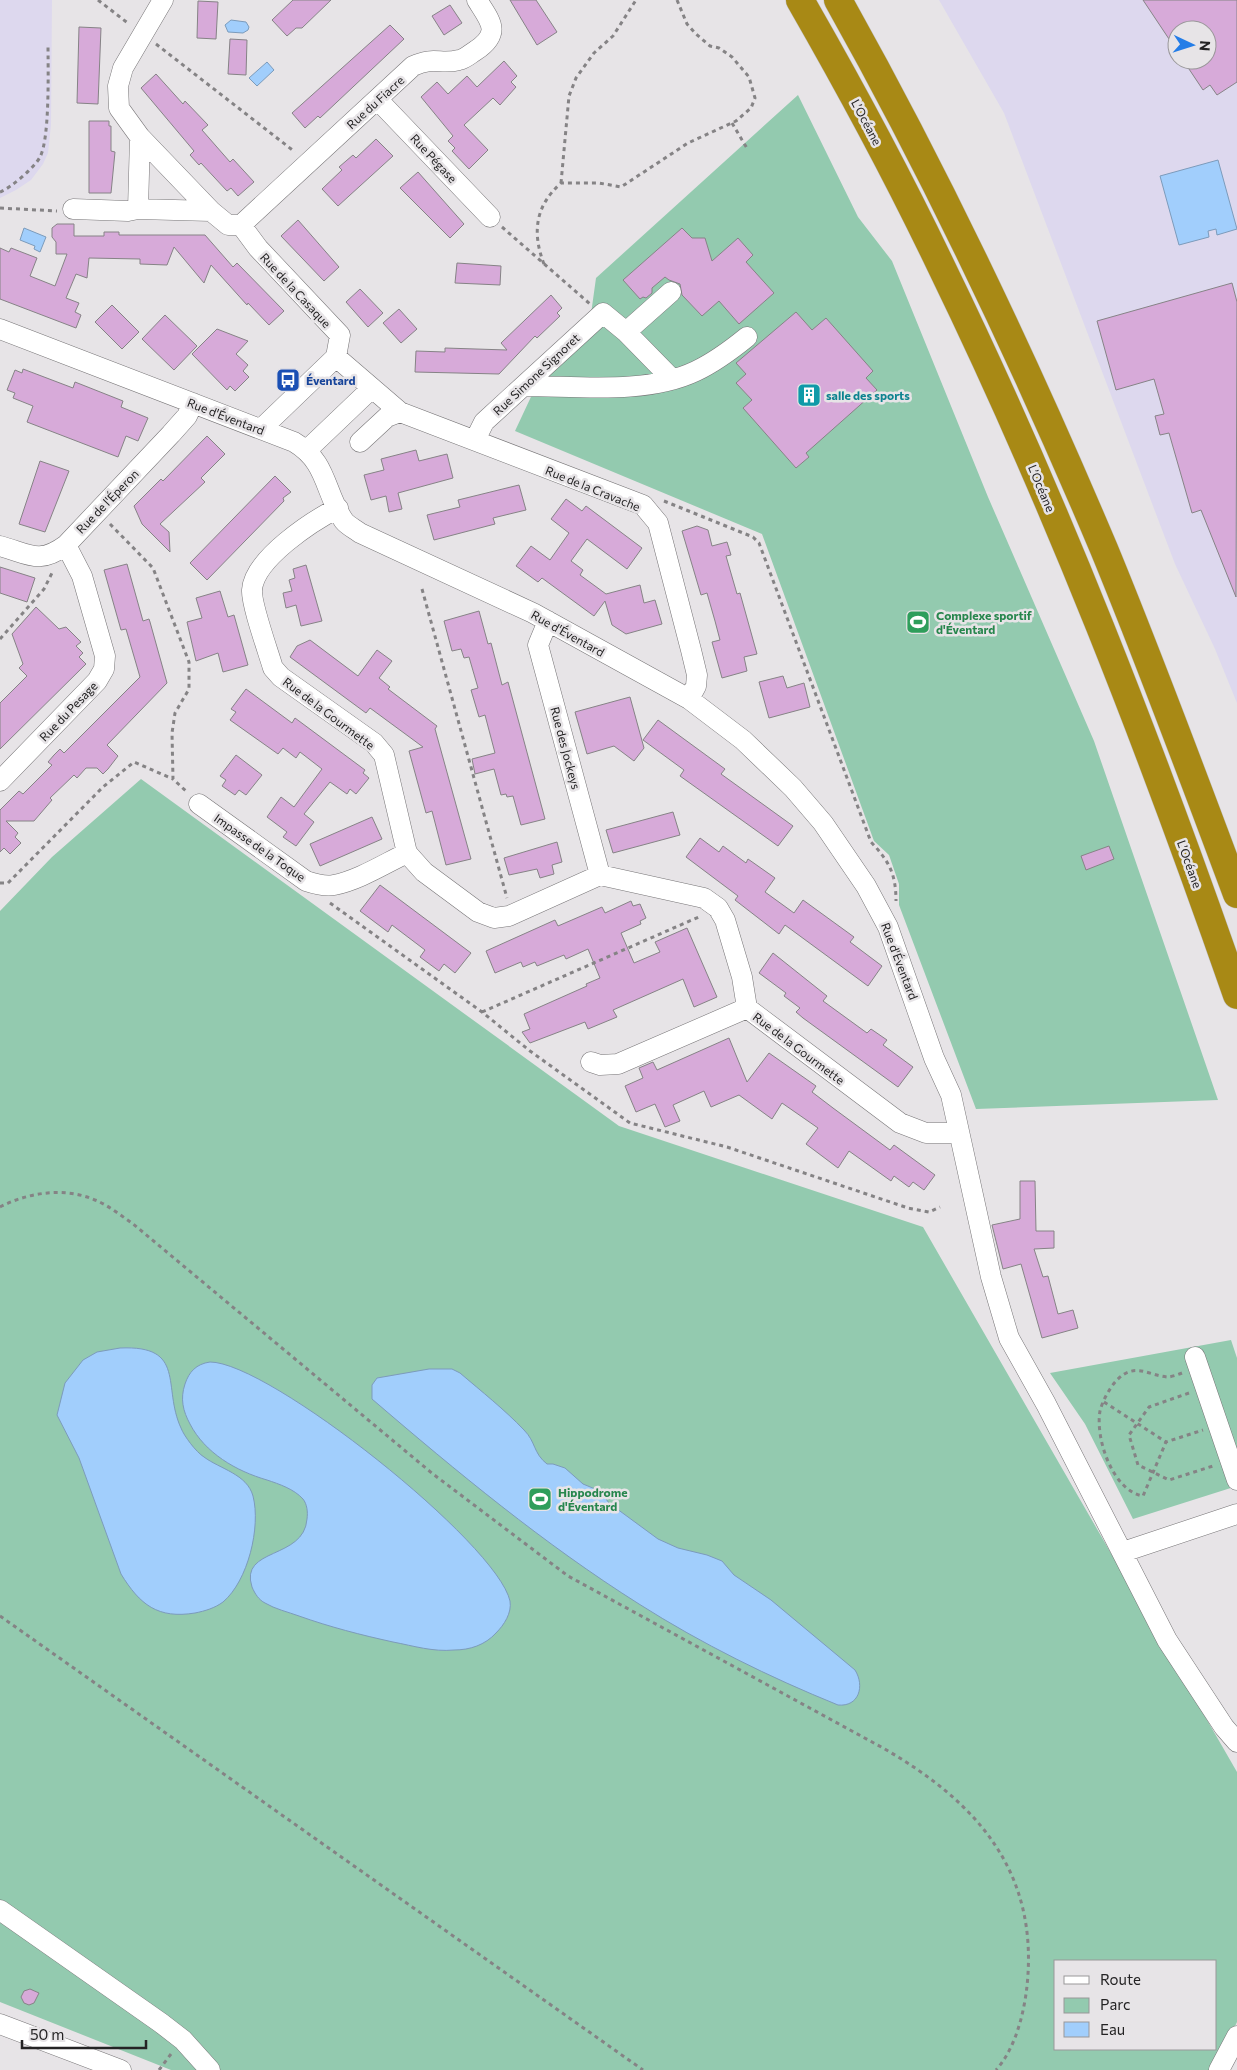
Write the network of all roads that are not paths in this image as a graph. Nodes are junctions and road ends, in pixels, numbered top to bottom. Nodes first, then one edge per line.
1 (163, 0) edge
2 (477, 0) edge
3 (800, 0) edge
4 (838, 0) edge
5 (378, 100) junction
6 (140, 137) junction
7 (73, 209) road end
8 (138, 209) junction
9 (211, 212) junction
10 (490, 217) road end
11 (241, 225) junction
12 (671, 292) dead end
13 (0, 329) edge
14 (626, 332) junction
15 (747, 337) dead end
16 (336, 357) junction
17 (672, 379) junction
18 (524, 386) junction
19 (371, 389) junction
20 (192, 403) junction
21 (400, 412) junction
22 (261, 429) junction
23 (475, 440) junction
24 (360, 442) dead end
25 (307, 450) junction
26 (338, 508) junction
27 (66, 545) junction
28 (0, 546) edge
29 (548, 621) junction
30 (689, 699) junction
31 (0, 781) edge
32 (199, 804) road end
33 (407, 853) junction
34 (600, 875) junction
35 (1237, 894) edge
36 (1237, 995) edge
37 (746, 1008) junction
38 (584, 1069) road end
39 (958, 1133) junction
40 (1197, 1363) road end
41 (1234, 1470) edge
42 (1237, 1514) edge
43 (1123, 1552) junction
44 (1237, 1742) edge
45 (0, 1910) edge
46 (0, 2024) edge
47 (1237, 2036) edge
48 (121, 2070) edge
49 (210, 2070) edge
50 (1219, 2070) edge

1 - 6 street
2 - 5 street, Rue du Fiacre
3 - 36 highway, L’Océane
4 - 35 highway
5 - 10 street, Rue Pégase
5 - 11 street, Rue du Fiacre
6 - 8 street
6 - 9 street
7 - 8 street
8 - 9 street
9 - 11 street
11 - 16 street, Rue de la Casaque
12 - 14 street
13 - 20 street, Rue d'Éventard
14 - 17 street
14 - 18 street, Rue Simone Signoret
15 - 17 street
16 - 19 street
16 - 22 street
17 - 18 street
18 - 23 street, Rue Simone Signoret
19 - 21 street
19 - 25 street
20 - 22 street, Rue d'Éventard
20 - 27 street, Rue de l'Éperon
21 - 23 street, Rue de la Cravache
21 - 24 street
22 - 25 street, Rue d'Éventard
23 - 30 street, Rue de la Cravache
25 - 26 street, Rue d'Éventard
26 - 29 street, Rue d'Éventard
26 - 33 street, Rue de la Gourmette
27 - 28 street, Rue de l'Éperon
27 - 31 street, Rue du Pesage
29 - 30 street, Rue d'Éventard
29 - 34 street, Rue des Jockeys
30 - 39 street, Rue d'Éventard
32 - 33 street, Impasse de la Toque
33 - 34 street, Rue de la Gourmette
34 - 37 street, Rue de la Gourmette
37 - 38 street
37 - 39 street, Rue de la Gourmette
39 - 43 street, Rue d'Éventard
40 - 41 street
42 - 43 street
43 - 44 street, Rue d'Éventard
45 - 49 street
46 - 48 street
47 - 50 street

